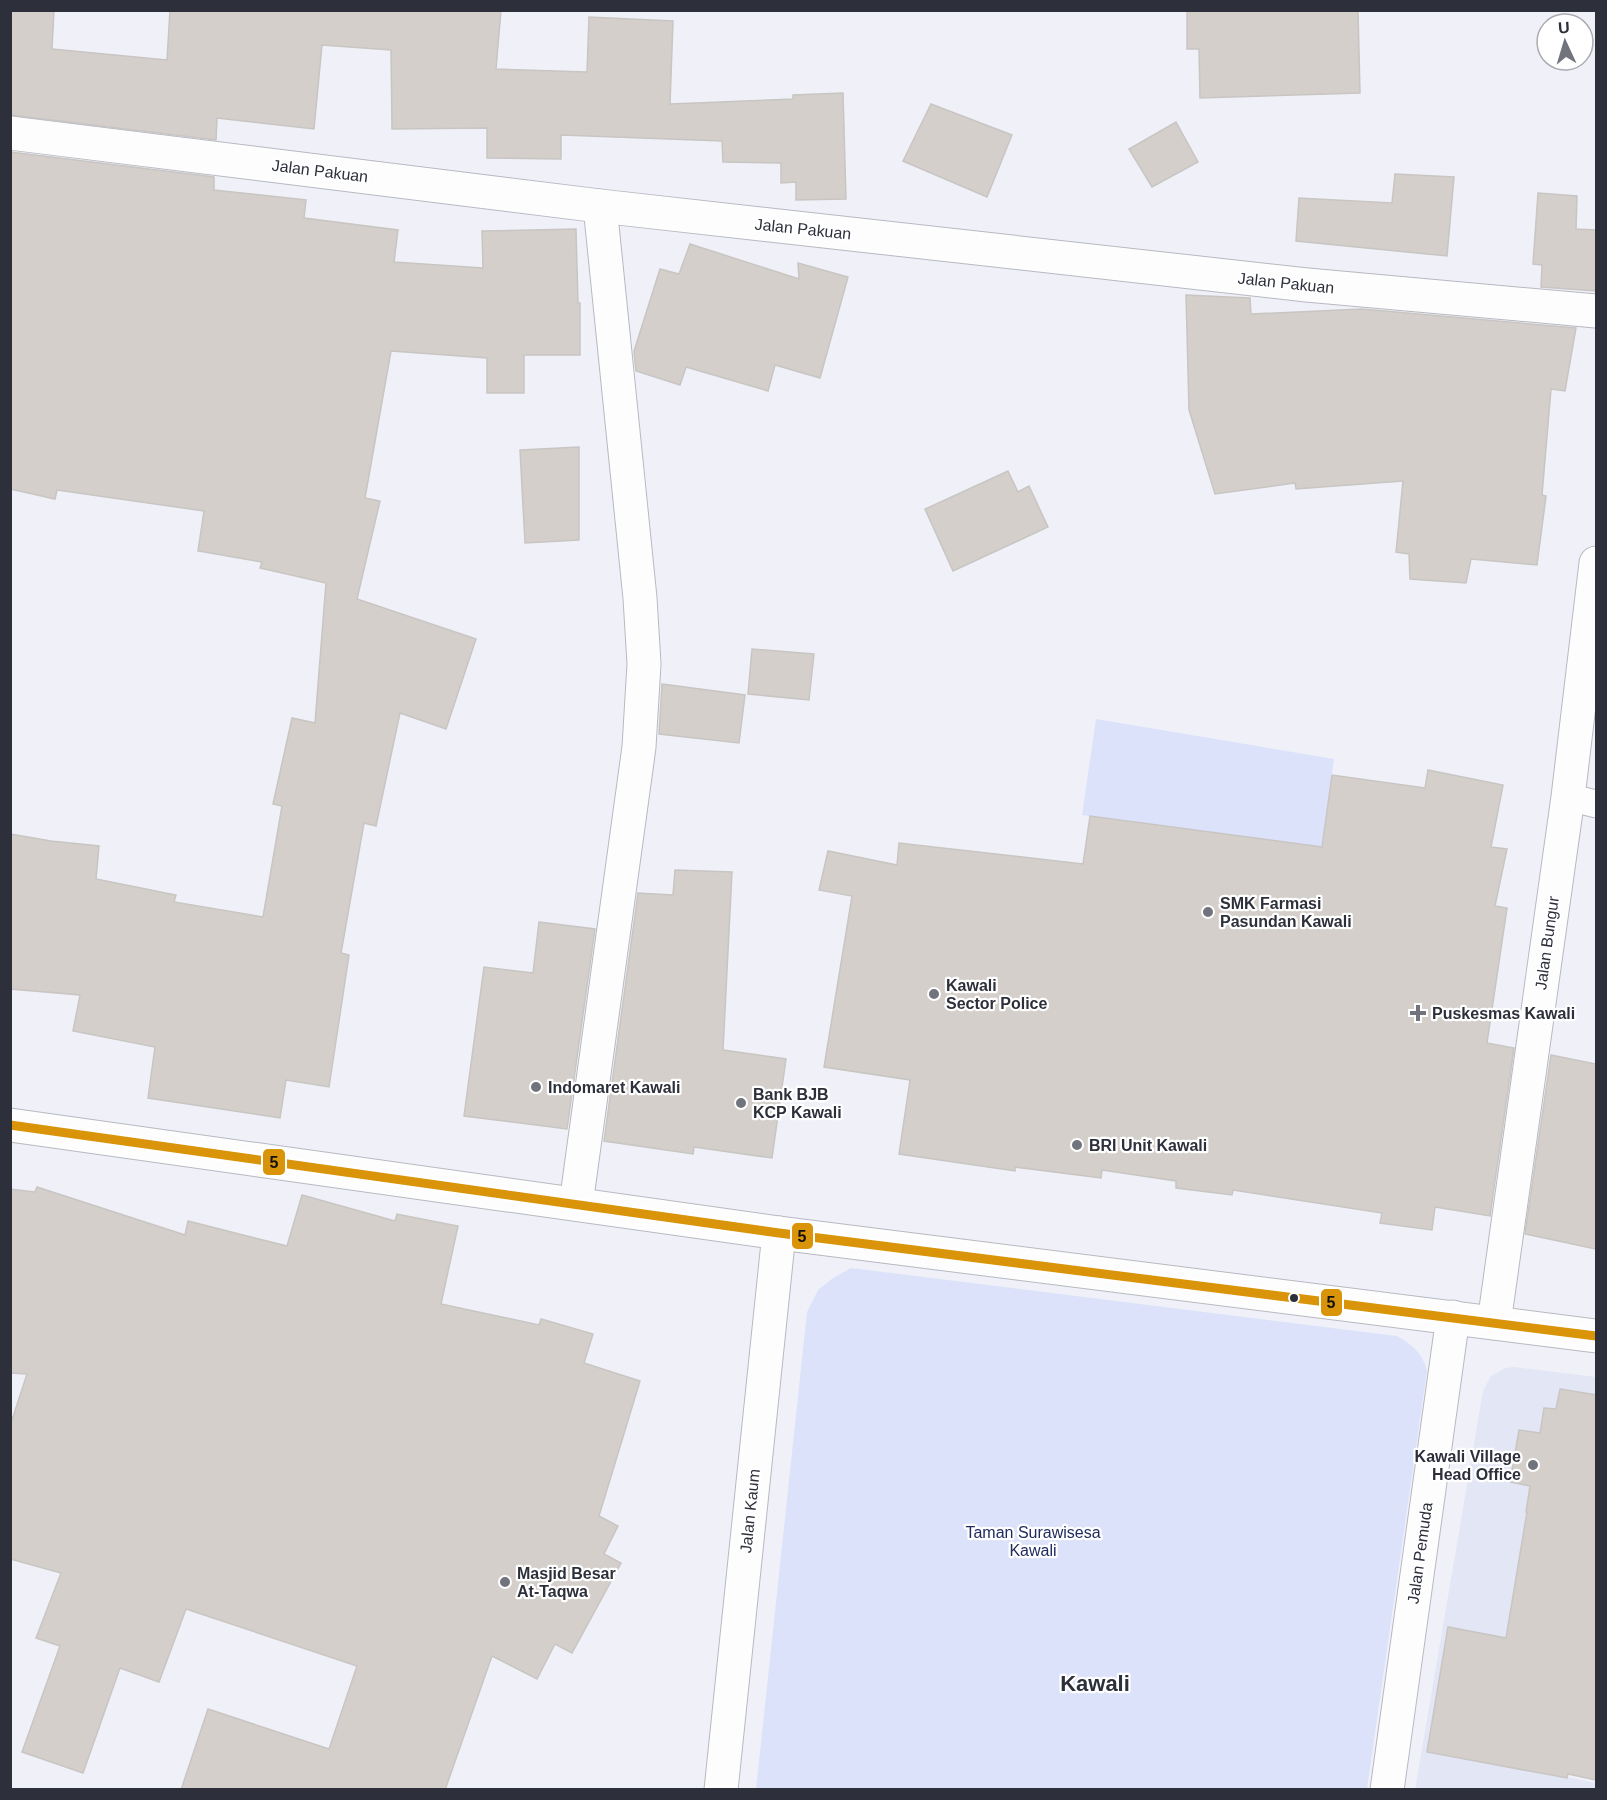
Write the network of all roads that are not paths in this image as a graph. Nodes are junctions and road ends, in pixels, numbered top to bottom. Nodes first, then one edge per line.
1 (10, 133) edge
2 (600, 206) junction
3 (1596, 311) edge
4 (1596, 563) edge
5 (1582, 801) edge
6 (10, 1125) edge
7 (576, 1204) junction
8 (779, 1233) junction
9 (1453, 1317) junction
10 (1494, 1323) junction
11 (1596, 1336) edge
12 (721, 1790) edge
13 (1387, 1790) edge

1 - 2 main road, Jalan Pakuan
2 - 3 main road, Jalan Pakuan
2 - 7 main road
4 - 5 main road, Jalan Bungur
5 - 10 main road, Jalan Bungur
6 - 7 main road
7 - 8 main road
8 - 9 main road
8 - 12 main road, Jalan Kaum
9 - 10 main road
9 - 13 main road, Jalan Pemuda
10 - 11 main road

